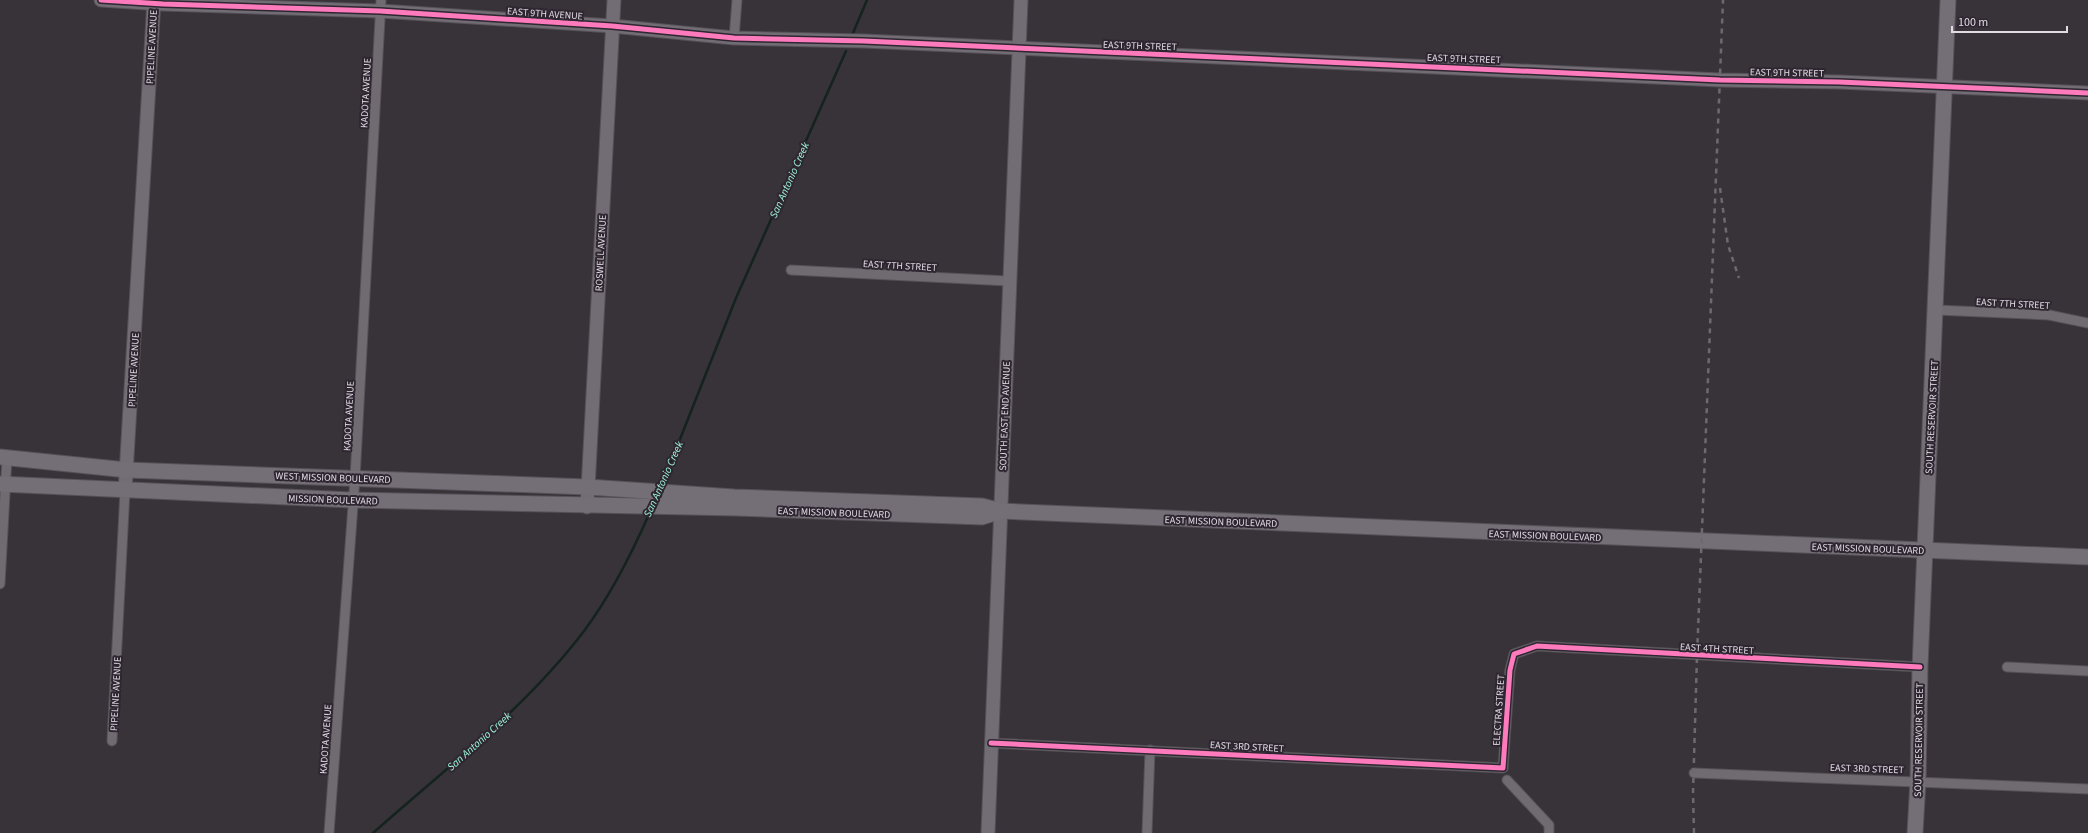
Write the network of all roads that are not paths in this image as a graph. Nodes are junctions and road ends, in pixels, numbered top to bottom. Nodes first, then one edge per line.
1 (101, 0) edge
2 (614, 0) edge
3 (737, 0) edge
4 (1021, 0) edge
5 (1948, 0) edge
6 (154, 2) edge
7 (380, 6) edge
8 (612, 26) junction
9 (734, 38) junction
10 (839, 40) joint
11 (1018, 48) junction
12 (1946, 86) junction
13 (2088, 93) edge
14 (791, 270) dead end
15 (1008, 281) junction
16 (1936, 310) junction
17 (2088, 323) edge
18 (4, 458) edge
19 (127, 470) junction
20 (355, 478) junction
21 (2, 484) edge
22 (588, 487) junction
23 (125, 491) junction
24 (667, 492) joint
25 (352, 500) junction
26 (587, 507) junction
27 (666, 507) joint
28 (1001, 511) junction
29 (1925, 550) junction
30 (2088, 557) edge
31 (0, 584) edge
32 (1514, 654) joint
33 (1920, 667) junction
34 (2007, 667) dead end
35 (2088, 671) edge
36 (112, 741) dead end
37 (991, 743) junction
38 (1150, 750) junction
39 (1503, 768) joint
40 (1694, 773) dead end
41 (1507, 780) dead end
42 (1918, 781) junction
43 (2088, 789) edge
44 (329, 833) edge
45 (988, 833) edge
46 (1146, 833) edge
47 (1549, 833) edge
48 (1915, 833) edge

1 - 6 street, EAST 9TH AVENUE
2 - 8 street, ROSWELL AVENUE
3 - 9 street
4 - 11 street, SOUTH EAST END AVENUE
5 - 12 main road, SOUTH RESERVOIR STREET
6 - 7 street, EAST 9TH AVENUE
6 - 19 street, PIPELINE AVENUE
7 - 8 street, EAST 9TH AVENUE
7 - 20 street, KADOTA AVENUE
8 - 9 street, EAST 9TH AVENUE
8 - 22 street, ROSWELL AVENUE
9 - 10 street, EAST 9TH AVENUE
10 - 11 street, EAST 9TH STREET
11 - 12 street, EAST 9TH STREET
11 - 15 street, SOUTH EAST END AVENUE
12 - 13 street, EAST 9TH STREET
12 - 16 main road, SOUTH RESERVOIR STREET
14 - 15 street, EAST 7TH STREET
15 - 28 street, SOUTH EAST END AVENUE
16 - 17 street, EAST 7TH STREET
16 - 29 main road, SOUTH RESERVOIR STREET
18 - 19 main road, WEST MISSION BOULEVARD
18 - 21 street
19 - 20 main road, WEST MISSION BOULEVARD
19 - 23 street, PIPELINE AVENUE
20 - 22 main road, WEST MISSION BOULEVARD
20 - 25 street, KADOTA AVENUE
21 - 23 main road, MISSION BOULEVARD
21 - 31 street
22 - 24 main road, WEST MISSION BOULEVARD
22 - 26 street, ROSWELL AVENUE
23 - 25 main road, MISSION BOULEVARD
23 - 36 street, PIPELINE AVENUE
24 - 28 main road, EAST MISSION BOULEVARD
25 - 26 main road, MISSION BOULEVARD
25 - 44 street, KADOTA AVENUE
26 - 27 main road, MISSION BOULEVARD
27 - 28 main road, EAST MISSION BOULEVARD
28 - 29 main road, EAST MISSION BOULEVARD
28 - 37 street, SOUTH EAST END AVENUE
29 - 30 main road, EAST MISSION BOULEVARD
29 - 33 main road, SOUTH RESERVOIR STREET
32 - 33 street, EAST 4TH STREET
32 - 39 street, ELECTRA STREET
33 - 42 main road, SOUTH RESERVOIR STREET
34 - 35 street
37 - 38 street, EAST 3RD STREET
37 - 45 street, SOUTH EAST END AVENUE
38 - 39 street, EAST 3RD STREET
38 - 46 street
40 - 42 street, EAST 3RD STREET
41 - 47 street
42 - 43 street, EAST 3RD STREET
42 - 48 main road, SOUTH RESERVOIR STREET

